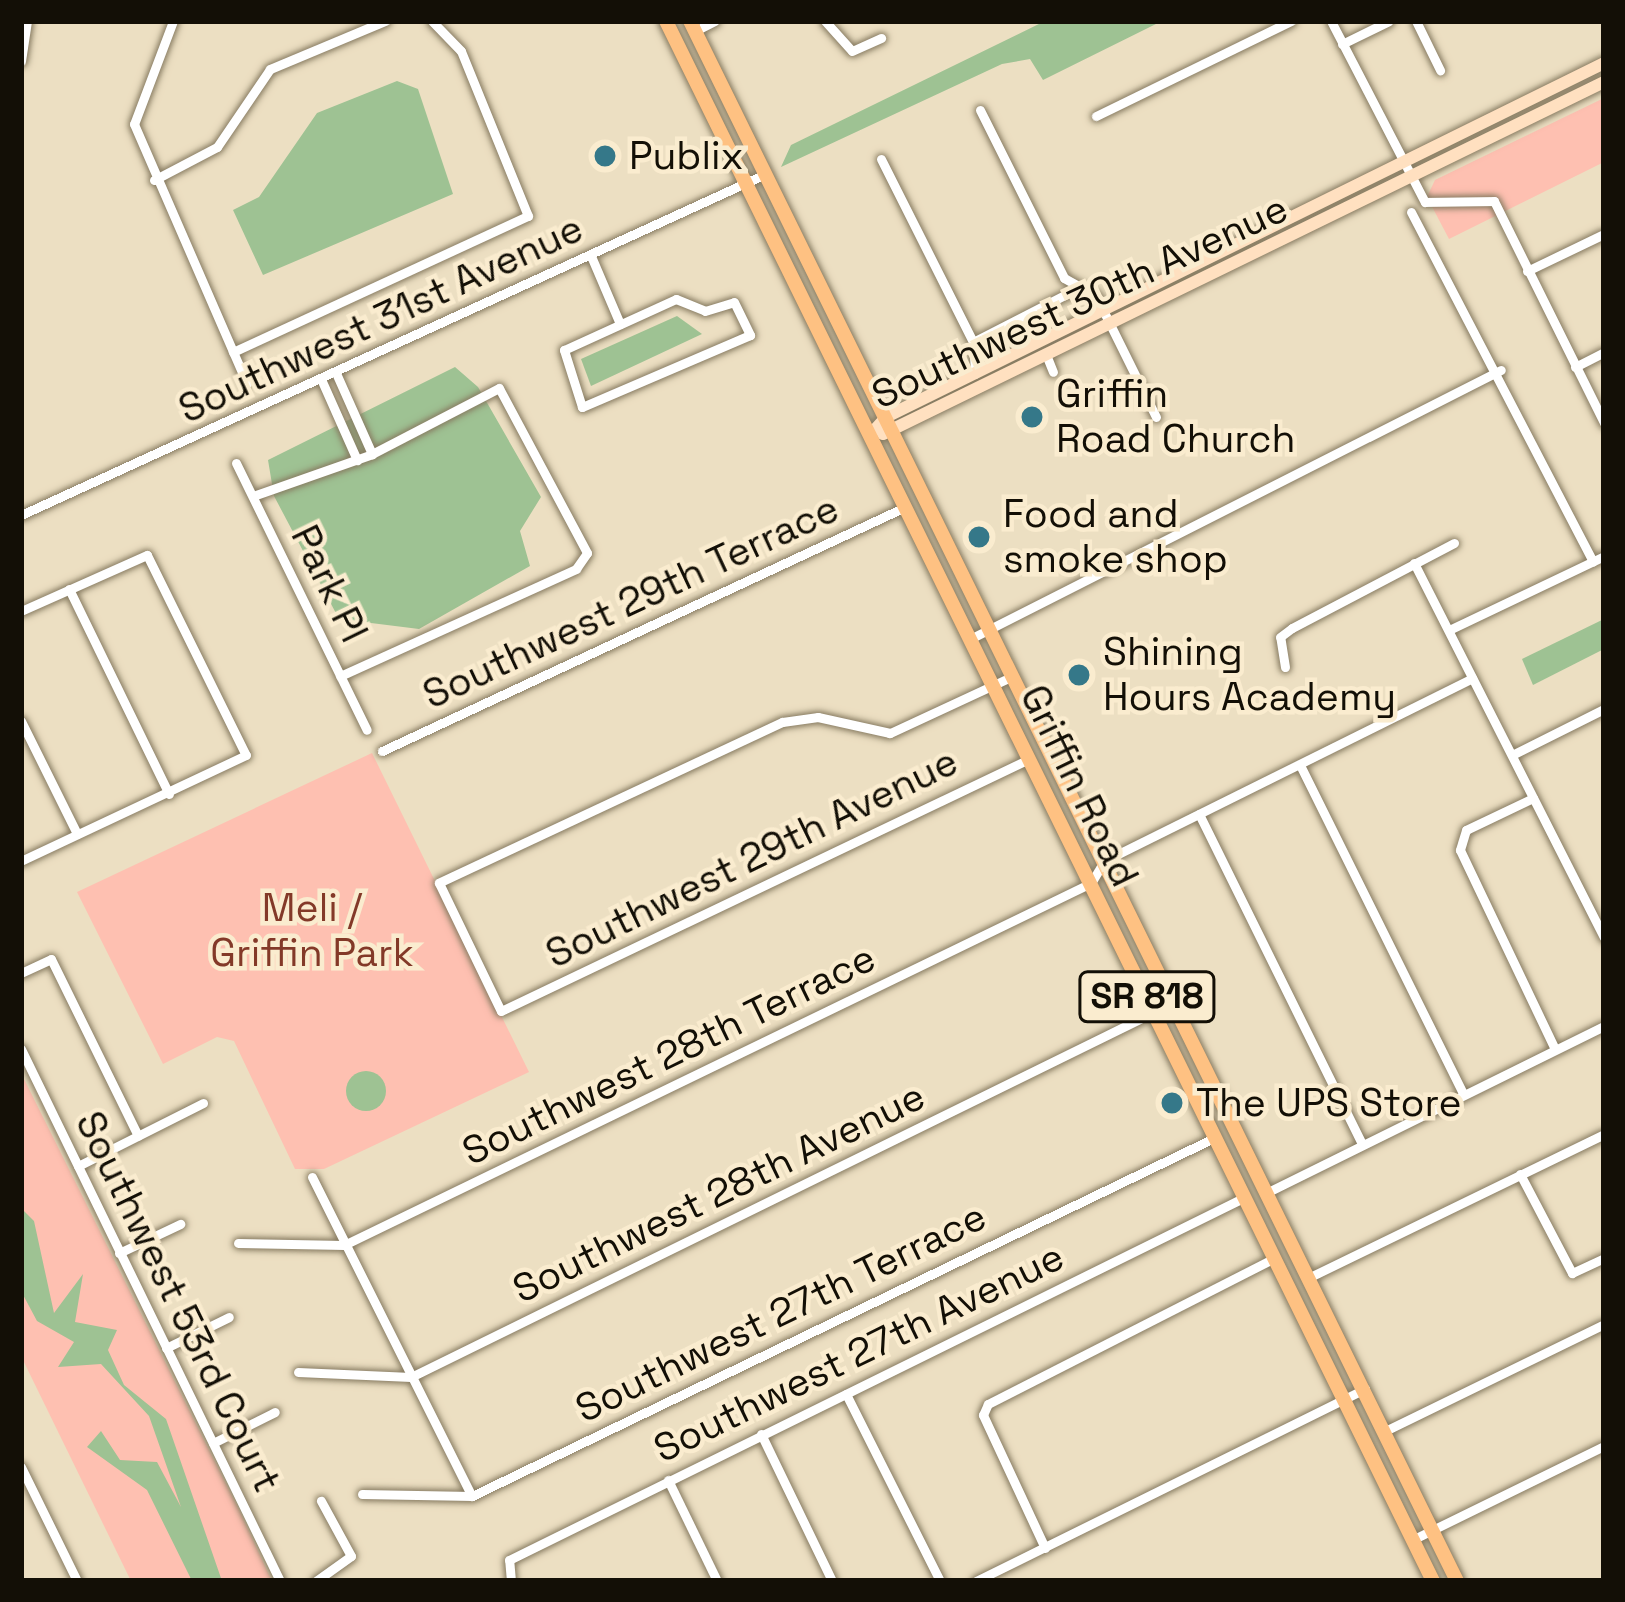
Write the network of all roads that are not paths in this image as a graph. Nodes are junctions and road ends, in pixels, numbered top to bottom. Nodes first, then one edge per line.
1 (27, 21) edge
2 (173, 21) edge
3 (385, 21) edge
4 (665, 21) edge
5 (675, 21) edge
6 (715, 21) edge
7 (825, 21) edge
8 (1291, 21) edge
9 (1331, 21) edge
10 (1389, 21) edge
11 (1416, 21) edge
12 (440, 23) edge
13 (692, 26) edge
14 (881, 38) dead end
15 (1342, 44) junction
16 (21, 61) edge
17 (1604, 63) edge
18 (1440, 70) dead end
19 (1604, 82) edge
20 (980, 110) dead end
21 (1096, 116) dead end
22 (881, 159) dead end
23 (1401, 163) junction
24 (765, 174) junction
25 (1414, 175) junction
26 (154, 180) junction
27 (746, 184) junction
28 (1411, 212) dead end
29 (1604, 234) edge
30 (590, 256) junction
31 (1527, 272) junction
32 (1074, 290) junction
33 (1103, 311) junction
34 (620, 324) junction
35 (1111, 325) junction
36 (973, 342) junction
37 (232, 352) junction
38 (1604, 352) edge
39 (1047, 357) junction
40 (1575, 367) junction
41 (1501, 370) junction
42 (1053, 372) dead end
43 (336, 373) junction
44 (975, 374) junction
45 (322, 380) junction
46 (247, 384) dead end
47 (886, 417) junction
48 (1156, 417) dead end
49 (1604, 423) edge
50 (894, 432) junction
51 (870, 435) junction
52 (372, 454) junction
53 (357, 460) junction
54 (236, 464) dead end
55 (253, 496) junction
56 (905, 507) junction
57 (21, 515) edge
58 (1454, 543) dead end
59 (1599, 559) edge
60 (1414, 563) junction
61 (69, 589) junction
62 (21, 611) edge
63 (988, 625) junction
64 (1449, 630) junction
65 (970, 639) junction
66 (1285, 667) dead end
67 (340, 676) junction
68 (1013, 676) junction
69 (1472, 678) junction
70 (993, 686) junction
71 (1604, 710) edge
72 (21, 721) edge
73 (367, 730) dead end
74 (382, 751) dead end
75 (1512, 755) junction
76 (1029, 758) junction
77 (1300, 765) junction
78 (169, 794) junction
79 (1533, 798) junction
80 (1198, 814) junction
81 (77, 834) junction
82 (21, 861) edge
83 (1105, 861) junction
84 (1090, 884) junction
85 (1604, 938) edge
86 (21, 974) edge
87 (1174, 1002) junction
88 (1154, 1012) junction
89 (1604, 1026) edge
90 (21, 1049) edge
91 (1555, 1049) junction
92 (1463, 1094) junction
93 (203, 1103) dead end
94 (1604, 1134) edge
95 (138, 1136) junction
96 (1216, 1137) junction
97 (1362, 1144) junction
98 (78, 1166) junction
99 (1230, 1166) junction
100 (1520, 1174) junction
101 (312, 1177) dead end
102 (1268, 1192) junction
103 (1245, 1197) junction
104 (1283, 1222) junction
105 (180, 1224) dead end
106 (238, 1243) dead end
107 (344, 1245) junction
108 (119, 1253) junction
109 (1275, 1258) junction
110 (1604, 1258) edge
111 (1310, 1277) junction
112 (229, 1317) dead end
113 (1604, 1324) edge
114 (166, 1348) junction
115 (298, 1372) dead end
116 (411, 1377) junction
117 (1365, 1389) junction
118 (846, 1394) junction
119 (1345, 1399) junction
120 (275, 1412) dead end
121 (1385, 1431) junction
122 (761, 1434) junction
123 (212, 1443) junction
124 (1604, 1446) edge
125 (21, 1467) edge
126 (668, 1480) junction
127 (362, 1494) dead end
128 (472, 1496) junction
129 (321, 1501) dead end
130 (1433, 1530) junction
131 (1414, 1539) junction
132 (1045, 1548) junction
133 (77, 1581) edge
134 (280, 1581) edge
135 (316, 1581) edge
136 (511, 1581) edge
137 (717, 1581) edge
138 (832, 1581) edge
139 (940, 1581) edge
140 (976, 1581) edge
141 (1432, 1581) edge
142 (1457, 1581) edge

1 - 16 street
2 - 26 street
3 - 26 street
4 - 27 main road, Griffin Road / SR 818
5 - 13 main road
6 - 13 street
7 - 14 street
8 - 21 street
9 - 15 street
10 - 15 street
11 - 18 street
12 - 37 street
13 - 24 main road, Griffin Road / SR 818
15 - 23 street
17 - 23 main road, Southwest 30th Avenue
19 - 25 main road, Southwest 30th Avenue
20 - 32 street
22 - 36 street
23 - 25 street
23 - 33 main road, Southwest 30th Avenue
24 - 27 street, Southwest 31st Avenue
24 - 47 main road, Griffin Road / SR 818
25 - 31 street
25 - 35 main road, Southwest 30th Avenue
26 - 37 street
27 - 30 street, Southwest 31st Avenue
27 - 51 main road, Griffin Road / SR 818
28 - 41 street
29 - 31 street
30 - 34 street
30 - 43 street, Southwest 31st Avenue
31 - 40 street
32 - 33 street
32 - 36 street
33 - 35 street
33 - 44 main road, Southwest 30th Avenue
34 - 34 street
35 - 39 main road, Southwest 30th Avenue
35 - 48 street
36 - 44 street
37 - 46 street
38 - 40 street
39 - 42 street
39 - 50 main road, Southwest 30th Avenue
40 - 49 street
41 - 59 street
41 - 63 street
43 - 45 street, Southwest 31st Avenue
43 - 52 street
44 - 47 main road, Southwest 30th Avenue
45 - 53 street
45 - 57 street, Southwest 31st Avenue
47 - 50 main road, Griffin Road / SR 818
47 - 51 main road, Southwest 30th Avenue
50 - 51 main road, Southwest 30th Avenue
50 - 63 main road, Griffin Road / SR 818
51 - 56 main road, Griffin Road / SR 818
52 - 53 street
52 - 67 street
53 - 55 street
54 - 55 street, Park Pl
55 - 67 street, Park Pl
56 - 65 main road, Griffin Road / SR 818
56 - 74 street, Southwest 29th Terrace
58 - 60 street
59 - 64 street
60 - 64 street
60 - 66 street
61 - 62 street
61 - 78 street
61 - 78 street
63 - 65 street
63 - 68 main road, Griffin Road / SR 818
64 - 69 street
65 - 70 main road, Griffin Road / SR 818
67 - 73 street, Park Pl
68 - 70 street
68 - 83 main road, Griffin Road / SR 818
69 - 75 street
69 - 77 street
70 - 76 main road, Griffin Road / SR 818
70 - 76 street, Southwest 29th Avenue
71 - 75 street
72 - 81 street
75 - 79 street
76 - 84 main road, Griffin Road / SR 818
77 - 80 street
77 - 92 street
78 - 81 street
79 - 85 street
79 - 91 street
80 - 83 street
80 - 97 street
81 - 82 street
83 - 84 street
83 - 87 main road, Griffin Road / SR 818
84 - 88 main road, Griffin Road / SR 818
84 - 107 street, Southwest 28th Terrace
86 - 95 street
87 - 88 street, Southwest 28th Avenue
87 - 102 main road, Griffin Road / SR 818
88 - 96 main road, Griffin Road / SR 818
88 - 116 street, Southwest 28th Avenue
89 - 91 street
90 - 98 street, Southwest 53rd Court
91 - 92 street
92 - 97 street
93 - 95 street
94 - 100 street
95 - 98 street
96 - 99 main road, Griffin Road / SR 818
96 - 128 street, Southwest 27th Terrace
97 - 102 street
98 - 108 street, Southwest 53rd Court
99 - 102 main road
99 - 103 main road, Griffin Road / SR 818
100 - 110 street
100 - 111 street
101 - 107 street
102 - 104 main road, Griffin Road / SR 818
103 - 104 main road
103 - 109 main road, Griffin Road / SR 818
103 - 118 street, Southwest 27th Avenue
104 - 111 main road, Griffin Road / SR 818
105 - 108 street
106 - 107 street, Southwest 28th Terrace
107 - 116 street
108 - 114 street, Southwest 53rd Court
109 - 119 main road, Griffin Road / SR 818
109 - 132 street
111 - 117 main road, Griffin Road / SR 818
112 - 114 street
113 - 121 street
114 - 123 street, Southwest 53rd Court
115 - 116 street, Southwest 28th Avenue
116 - 128 street
117 - 119 street
117 - 121 main road, Griffin Road / SR 818
118 - 122 street, Southwest 27th Avenue
118 - 139 street
119 - 131 main road, Griffin Road / SR 818
119 - 132 street
120 - 123 street
121 - 130 main road, Griffin Road / SR 818
122 - 126 street, Southwest 27th Avenue
122 - 138 street
123 - 134 street, Southwest 53rd Court
124 - 130 street
125 - 133 street
126 - 136 street, Southwest 27th Avenue
126 - 137 street
127 - 128 street, Southwest 27th Terrace
129 - 135 street
130 - 131 street
130 - 142 main road, Griffin Road / SR 818
131 - 141 main road, Griffin Road / SR 818
132 - 140 street

